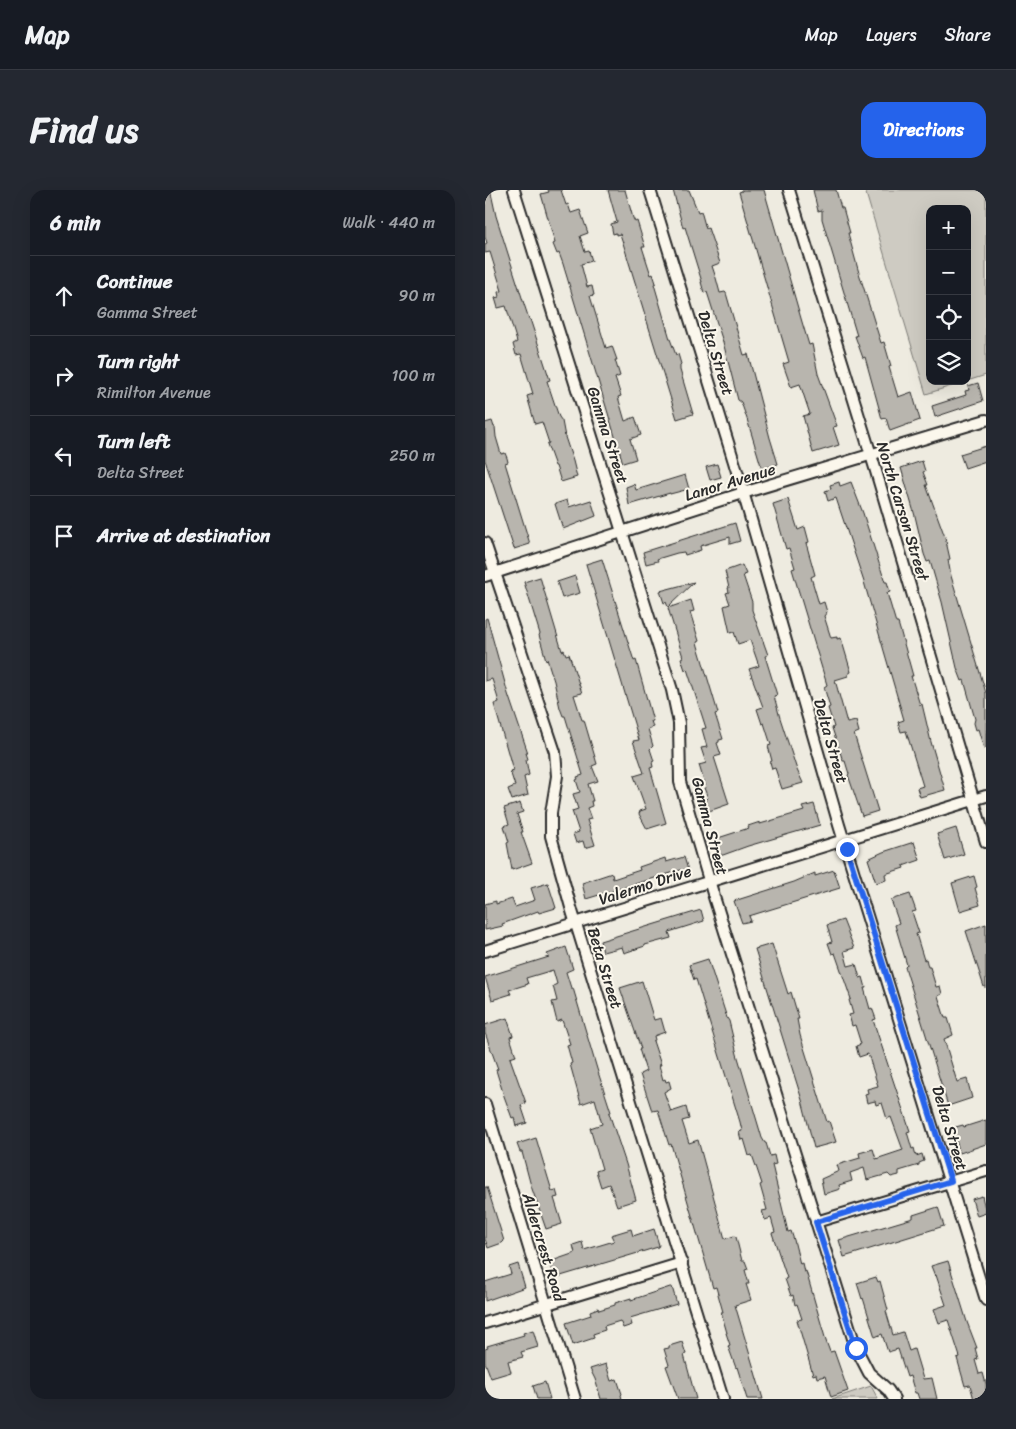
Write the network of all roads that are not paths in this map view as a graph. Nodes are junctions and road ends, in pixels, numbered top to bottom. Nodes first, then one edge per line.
1 (514, 190) edge
2 (650, 190) edge
3 (789, 190) edge
4 (986, 420) edge
5 (870, 454) junction
6 (743, 493) junction
7 (622, 531) junction
8 (485, 543) edge
9 (490, 574) edge
10 (986, 796) edge
11 (973, 800) junction
12 (844, 840) junction
13 (986, 842) edge
14 (709, 880) junction
15 (575, 922) junction
16 (485, 950) edge
17 (485, 1104) edge
18 (986, 1170) edge
19 (951, 1181) junction
20 (816, 1222) junction
21 (682, 1263) junction
22 (986, 1300) edge
23 (546, 1304) junction
24 (485, 1323) edge
25 (575, 1399) edge
26 (723, 1399) edge
27 (894, 1399) edge

1 - 7 street, Gamma Street
2 - 6 street, Delta Street
3 - 5 street, North Carson Street
4 - 5 street, Lanor Avenue
5 - 6 street, Lanor Avenue
5 - 11 street, North Carson Street
6 - 7 street, Lanor Avenue
6 - 12 street, Delta Street
7 - 9 street, Lanor Avenue
7 - 14 street, Gamma Street
8 - 9 street, Beta Street
9 - 15 street, Beta Street
10 - 11 street, Valermo Drive
11 - 12 street, Valermo Drive
11 - 13 street, North Carson Street
12 - 14 street, Valermo Drive
12 - 19 street, Delta Street
14 - 15 street, Valermo Drive
14 - 20 street, Gamma Street
15 - 16 street, Valermo Drive
15 - 21 street, Beta Street
17 - 23 street, Aldercrest Road
18 - 19 street
19 - 20 street
19 - 22 street, Delta Street
20 - 27 street, Gamma Street
21 - 23 street
21 - 26 street, Beta Street
23 - 24 street
23 - 25 street, Aldercrest Road

